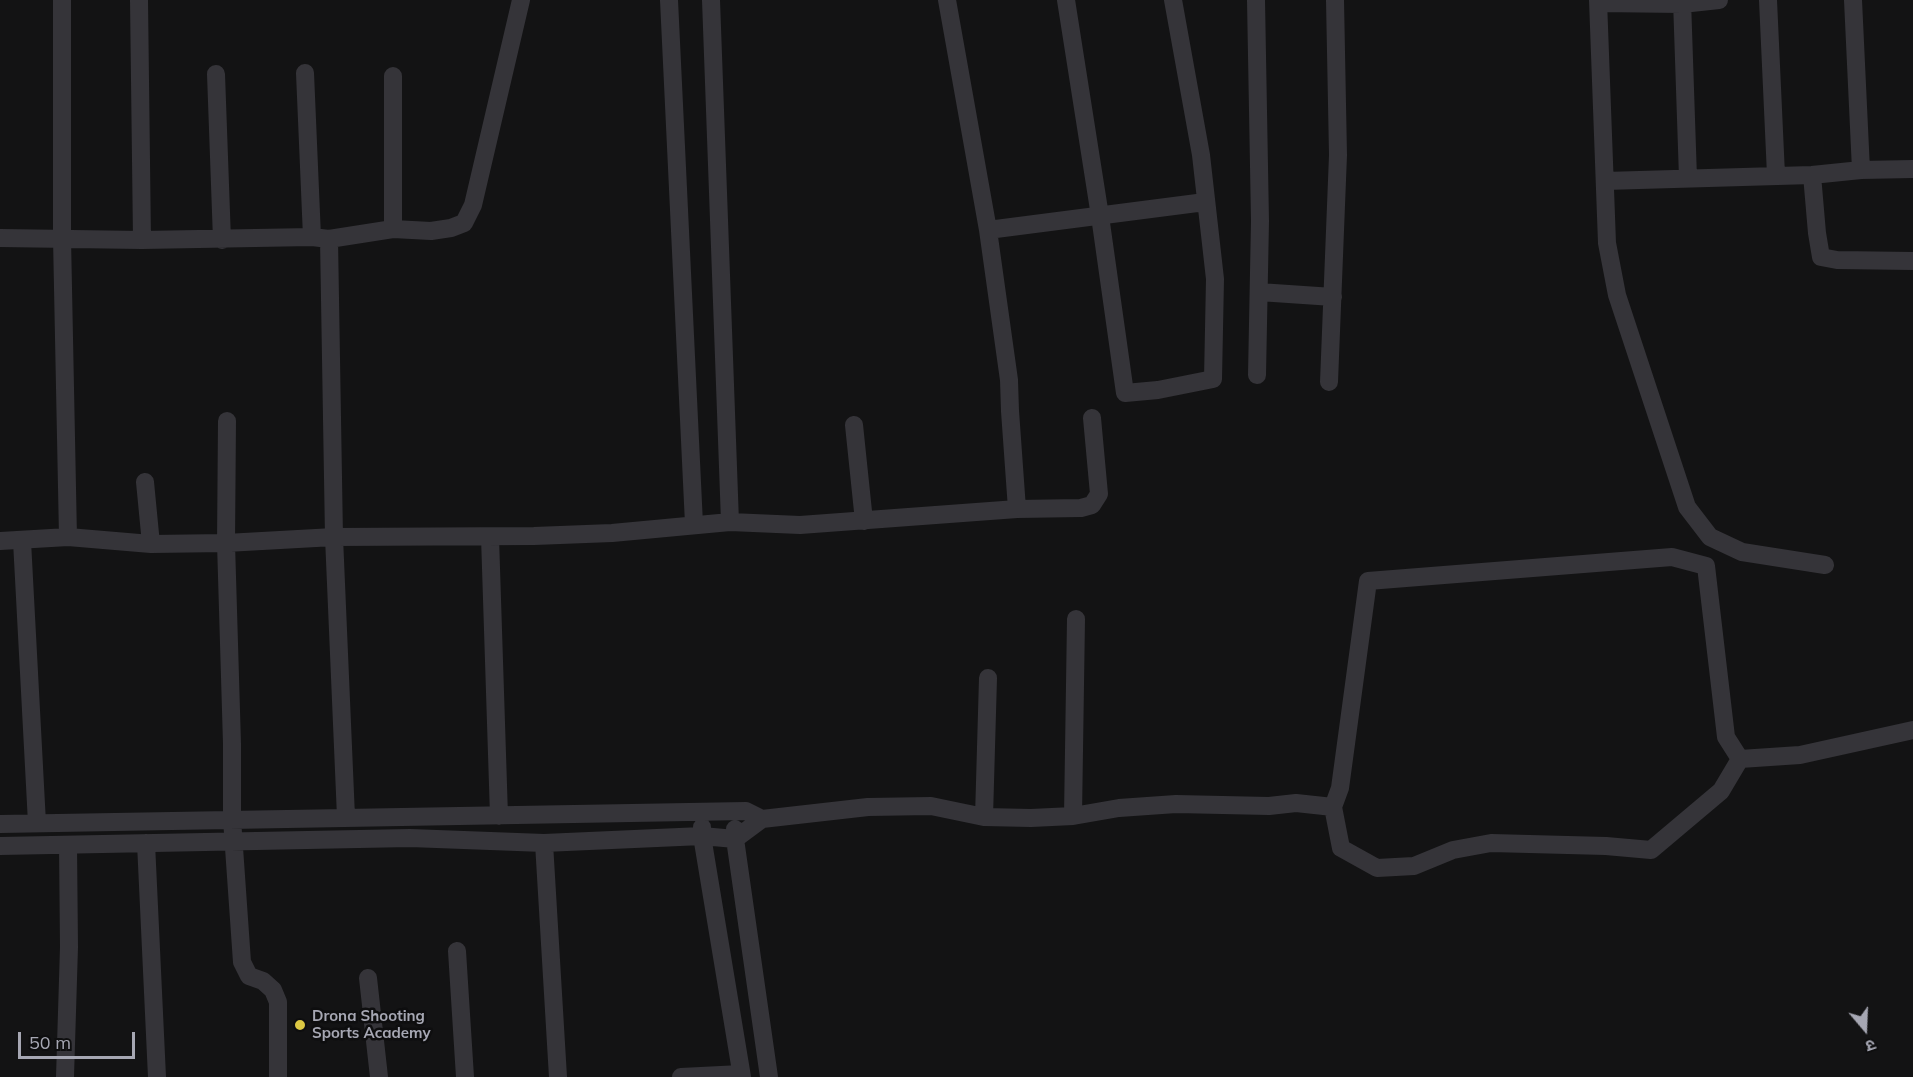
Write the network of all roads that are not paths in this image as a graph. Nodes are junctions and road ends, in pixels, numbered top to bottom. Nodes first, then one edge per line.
1 (62, 0) edge
2 (139, 0) edge
3 (521, 0) edge
4 (669, 0) edge
5 (711, 0) edge
6 (947, 0) edge
7 (1066, 0) edge
8 (1173, 0) edge
9 (1256, 0) edge
10 (1335, 0) edge
11 (1719, 0) edge
12 (1768, 0) edge
13 (1853, 0) edge
14 (1599, 2) edge
15 (1682, 2) edge
16 (305, 73) dead end
17 (216, 74) dead end
18 (393, 76) dead end
19 (1913, 169) edge
20 (1861, 170) junction
21 (1776, 175) junction
22 (1812, 175) junction
23 (1688, 178) junction
24 (1605, 181) junction
25 (1205, 202) junction
26 (1100, 216) junction
27 (393, 229) junction
28 (988, 230) junction
29 (0, 238) edge
30 (62, 238) junction
31 (320, 238) junction
32 (142, 240) junction
33 (222, 240) junction
34 (1913, 261) edge
35 (1259, 292) junction
36 (1333, 297) junction
37 (1257, 375) dead end
38 (1329, 382) dead end
39 (1092, 418) dead end
40 (227, 421) dead end
41 (854, 425) dead end
42 (145, 482) dead end
43 (1017, 509) junction
44 (864, 521) junction
45 (730, 522) junction
46 (694, 524) junction
47 (68, 537) junction
48 (334, 537) junction
49 (490, 537) junction
50 (0, 541) edge
51 (22, 541) junction
52 (226, 543) junction
53 (151, 544) junction
54 (1825, 565) dead end
55 (1076, 619) dead end
56 (988, 678) dead end
57 (1913, 730) edge
58 (1740, 759) junction
59 (1333, 807) junction
60 (703, 811) junction
61 (736, 811) junction
62 (499, 816) junction
63 (1073, 816) junction
64 (346, 817) junction
65 (984, 817) junction
66 (232, 819) junction
67 (762, 819) junction
68 (37, 823) junction
69 (0, 824) edge
70 (702, 836) junction
71 (735, 839) junction
72 (146, 843) junction
73 (233, 843) junction
74 (544, 843) junction
75 (68, 844) junction
76 (0, 846) edge
77 (457, 951) dead end
78 (368, 978) dead end
79 (742, 1076) edge
80 (65, 1077) edge
81 (157, 1077) edge
82 (278, 1077) edge
83 (379, 1077) edge
84 (465, 1077) edge
85 (558, 1077) edge
86 (681, 1077) edge
87 (769, 1077) edge

1 - 30 street
2 - 32 street
3 - 27 street
4 - 46 street
5 - 45 street
6 - 28 street
7 - 26 street
8 - 25 street
9 - 35 street
10 - 36 street
11 - 15 street
12 - 21 street
13 - 20 street
14 - 15 street
14 - 24 street
15 - 23 street
16 - 31 street
17 - 33 street
18 - 27 street
19 - 20 street
20 - 22 street
21 - 22 street
21 - 23 street
22 - 34 street
23 - 24 street
24 - 54 street
25 - 26 street
25 - 26 street
26 - 28 street
27 - 31 street
28 - 43 street
29 - 30 street
30 - 32 street
30 - 47 street
31 - 33 street
31 - 48 street
32 - 33 street
35 - 36 street
35 - 37 street
36 - 38 street
39 - 43 street
40 - 52 street
41 - 44 street
42 - 53 street
43 - 44 street
44 - 45 street
45 - 46 street
46 - 49 street
47 - 51 street
47 - 53 street
48 - 49 street
48 - 52 street
48 - 64 street
49 - 62 street
50 - 51 street
51 - 68 street
52 - 53 street
52 - 66 street
55 - 63 street
56 - 65 street
57 - 58 street
58 - 59 street
58 - 59 street
59 - 63 street
60 - 61 street
60 - 62 street
60 - 70 street
61 - 67 street
61 - 71 street
62 - 64 street
63 - 65 street
64 - 66 street
65 - 67 street
66 - 68 street
66 - 73 street
67 - 71 street
68 - 69 street
70 - 71 street
70 - 74 street
70 - 79 street
71 - 87 street
72 - 73 street
72 - 75 street
72 - 81 street
73 - 74 street
73 - 82 street
74 - 85 street
75 - 76 street
75 - 80 street
77 - 84 street
78 - 83 street
79 - 86 street

